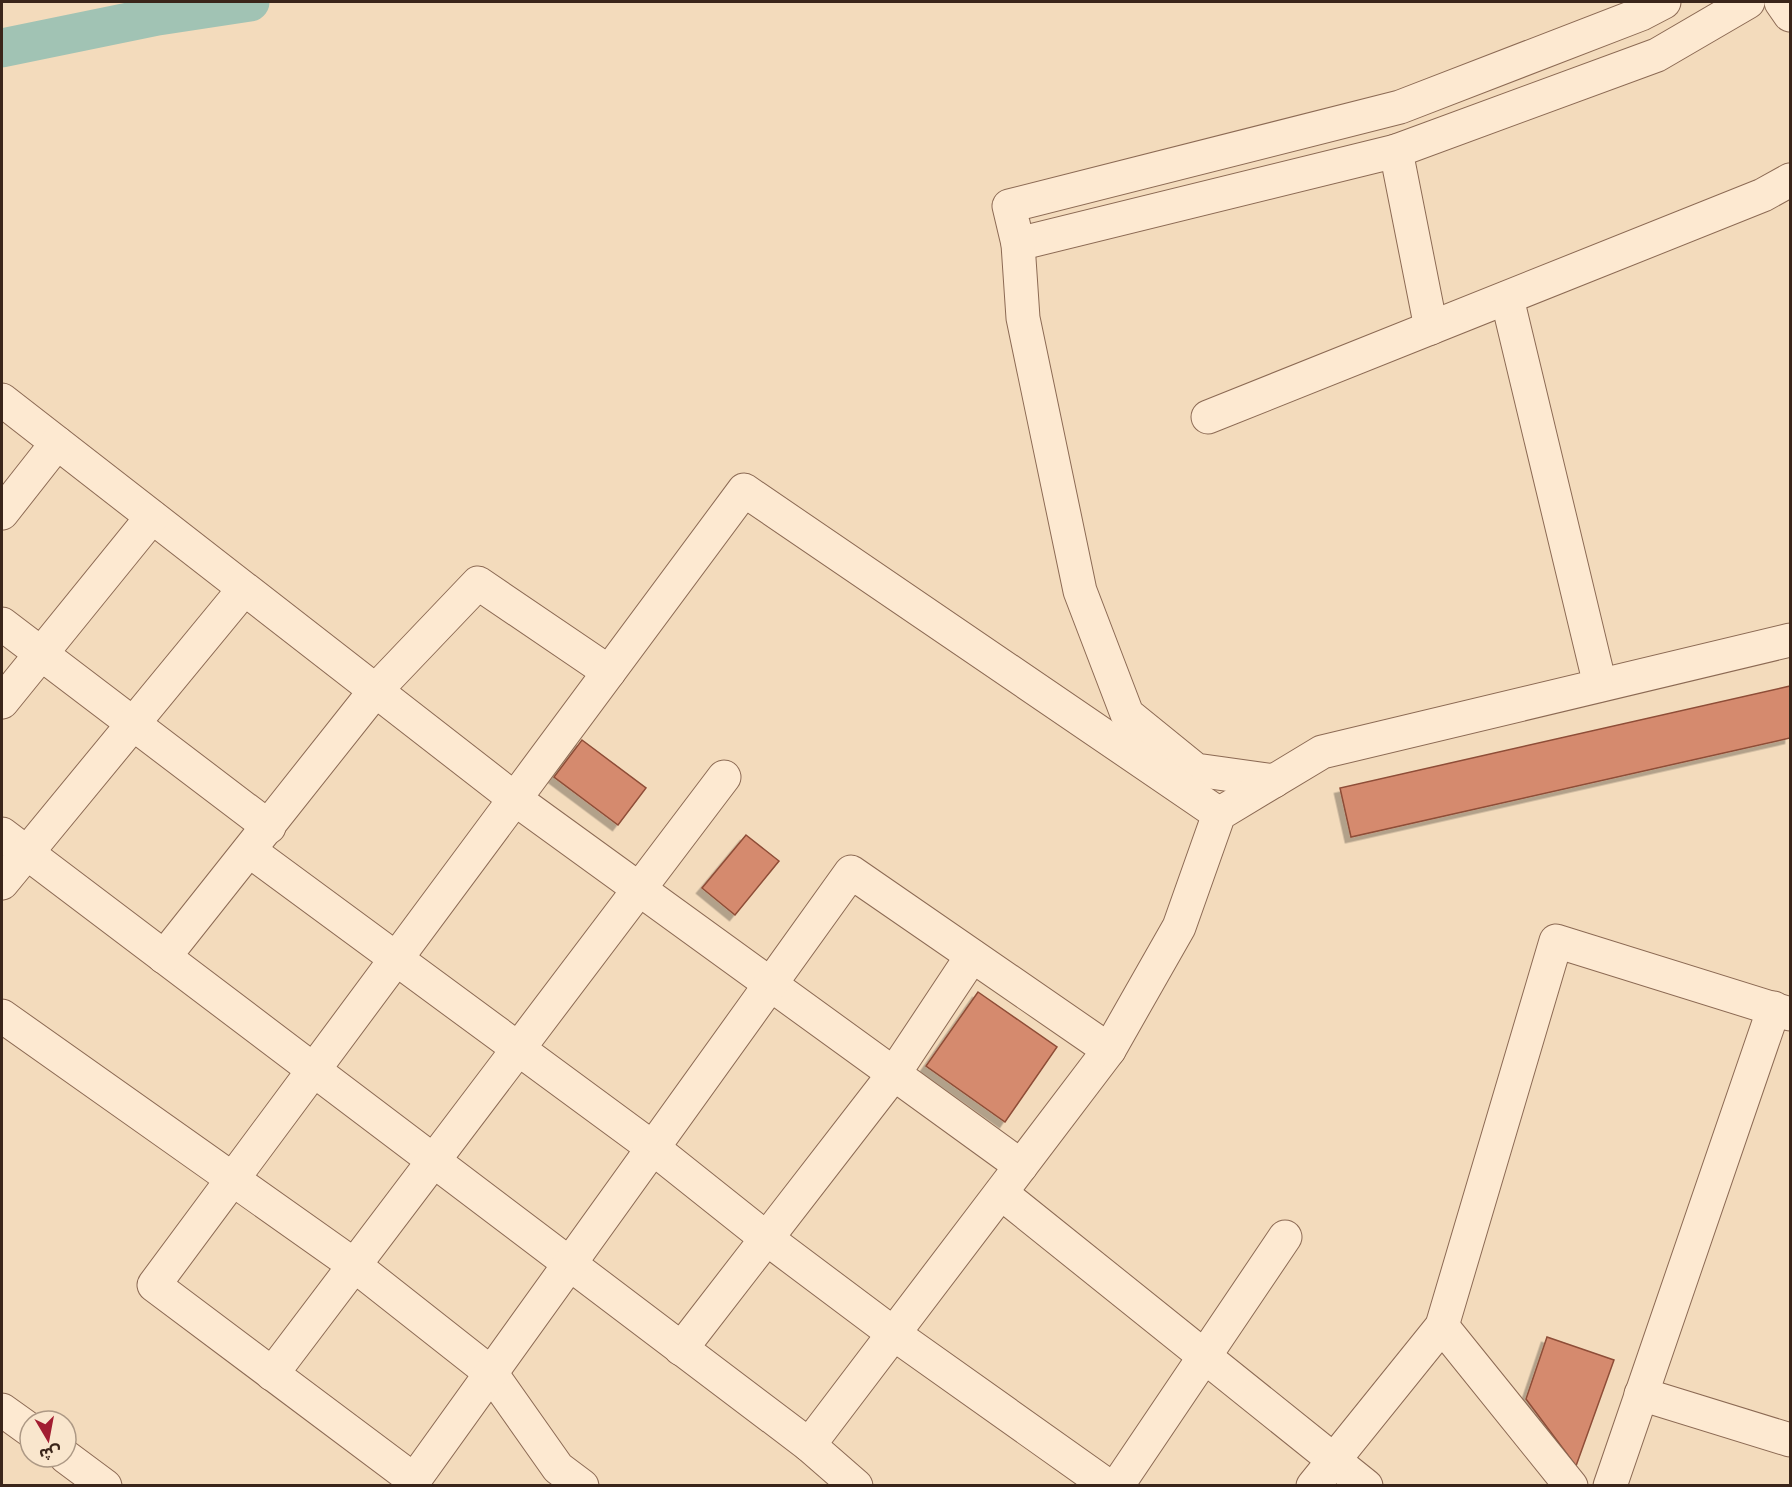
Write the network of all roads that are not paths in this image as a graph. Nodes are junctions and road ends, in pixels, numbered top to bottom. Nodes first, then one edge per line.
1 (1664, 2) edge
2 (1748, 2) edge
3 (1781, 2) edge
4 (1791, 15) edge
5 (1396, 151) junction
6 (1791, 180) edge
7 (1018, 244) junction
8 (1507, 298) junction
9 (1431, 328) junction
10 (2, 400) edge
11 (1208, 417) dead end
12 (57, 443) junction
13 (2, 513) edge
14 (152, 517) junction
15 (244, 589) junction
16 (2, 624) edge
17 (1791, 640) edge
18 (40, 654) junction
19 (609, 672) junction
20 (1600, 685) junction
21 (375, 691) junction
22 (2, 702) edge
23 (133, 724) junction
24 (724, 777) dead end
25 (1274, 781) junction
26 (515, 799) junction
27 (1219, 814) junction
28 (259, 839) junction
29 (14, 843) edge
30 (2, 883) edge
31 (638, 890) junction
32 (972, 956) junction
33 (164, 957) junction
34 (397, 958) junction
35 (769, 986) junction
36 (1782, 1011) edge
37 (2, 1016) edge
38 (518, 1049) junction
39 (1109, 1050) junction
40 (314, 1070) junction
41 (893, 1075) junction
42 (652, 1148) junction
43 (433, 1161) junction
44 (1021, 1166) junction
45 (232, 1181) junction
46 (1001, 1193) junction
47 (1285, 1237) dead end
48 (766, 1239) junction
49 (569, 1264) junction
50 (354, 1265) junction
51 (1442, 1326) junction
52 (894, 1334) junction
53 (681, 1349) junction
54 (1206, 1357) junction
55 (491, 1373) junction
56 (272, 1374) junction
57 (1641, 1394) junction
58 (2, 1410) edge
59 (18, 1421) edge
60 (1791, 1440) edge
61 (809, 1445) junction
62 (1333, 1459) junction
63 (78, 1466) edge
64 (412, 1483) edge
65 (105, 1485) edge
66 (582, 1485) edge
67 (856, 1485) edge
68 (1108, 1485) edge
69 (1117, 1485) edge
70 (1313, 1485) edge
71 (1366, 1485) edge
72 (1571, 1485) edge
73 (1610, 1485) edge

1 - 7 street
2 - 5 street
3 - 4 street
5 - 7 street
5 - 9 street
6 - 8 street
7 - 25 street
8 - 9 street
8 - 20 street
9 - 11 street
10 - 12 street
12 - 13 street
12 - 14 street
14 - 15 street
14 - 18 street
15 - 21 street
15 - 23 street
16 - 18 street
17 - 20 street
18 - 22 street
18 - 23 street
19 - 21 street
19 - 26 street
19 - 27 street
20 - 25 street
21 - 26 street
21 - 28 street
23 - 28 street
23 - 29 street
24 - 31 street
25 - 27 street
26 - 31 street
26 - 34 street
27 - 39 street
28 - 33 street
28 - 34 street
29 - 30 street
29 - 33 street
31 - 35 street
31 - 38 street
32 - 35 street
32 - 39 street
32 - 41 street
33 - 40 street
34 - 38 street
34 - 40 street
35 - 41 street
35 - 42 street
36 - 51 street
36 - 57 street
37 - 45 street
38 - 42 street
38 - 43 street
39 - 44 street
40 - 43 street
40 - 45 street
41 - 44 street
41 - 48 street
42 - 48 street
42 - 49 street
43 - 49 street
43 - 50 street
44 - 46 street
45 - 50 street
45 - 56 street
46 - 52 street
46 - 54 street
47 - 54 street
48 - 52 street
48 - 53 street
49 - 53 street
49 - 55 street
50 - 55 street
50 - 56 street
51 - 62 street
51 - 72 street
52 - 61 street
52 - 68 street
53 - 61 street
54 - 62 street
54 - 69 street
55 - 64 street
55 - 66 street
56 - 64 street
57 - 60 street
57 - 73 street
58 - 59 street
61 - 67 street
62 - 70 street
62 - 71 street
63 - 65 street

